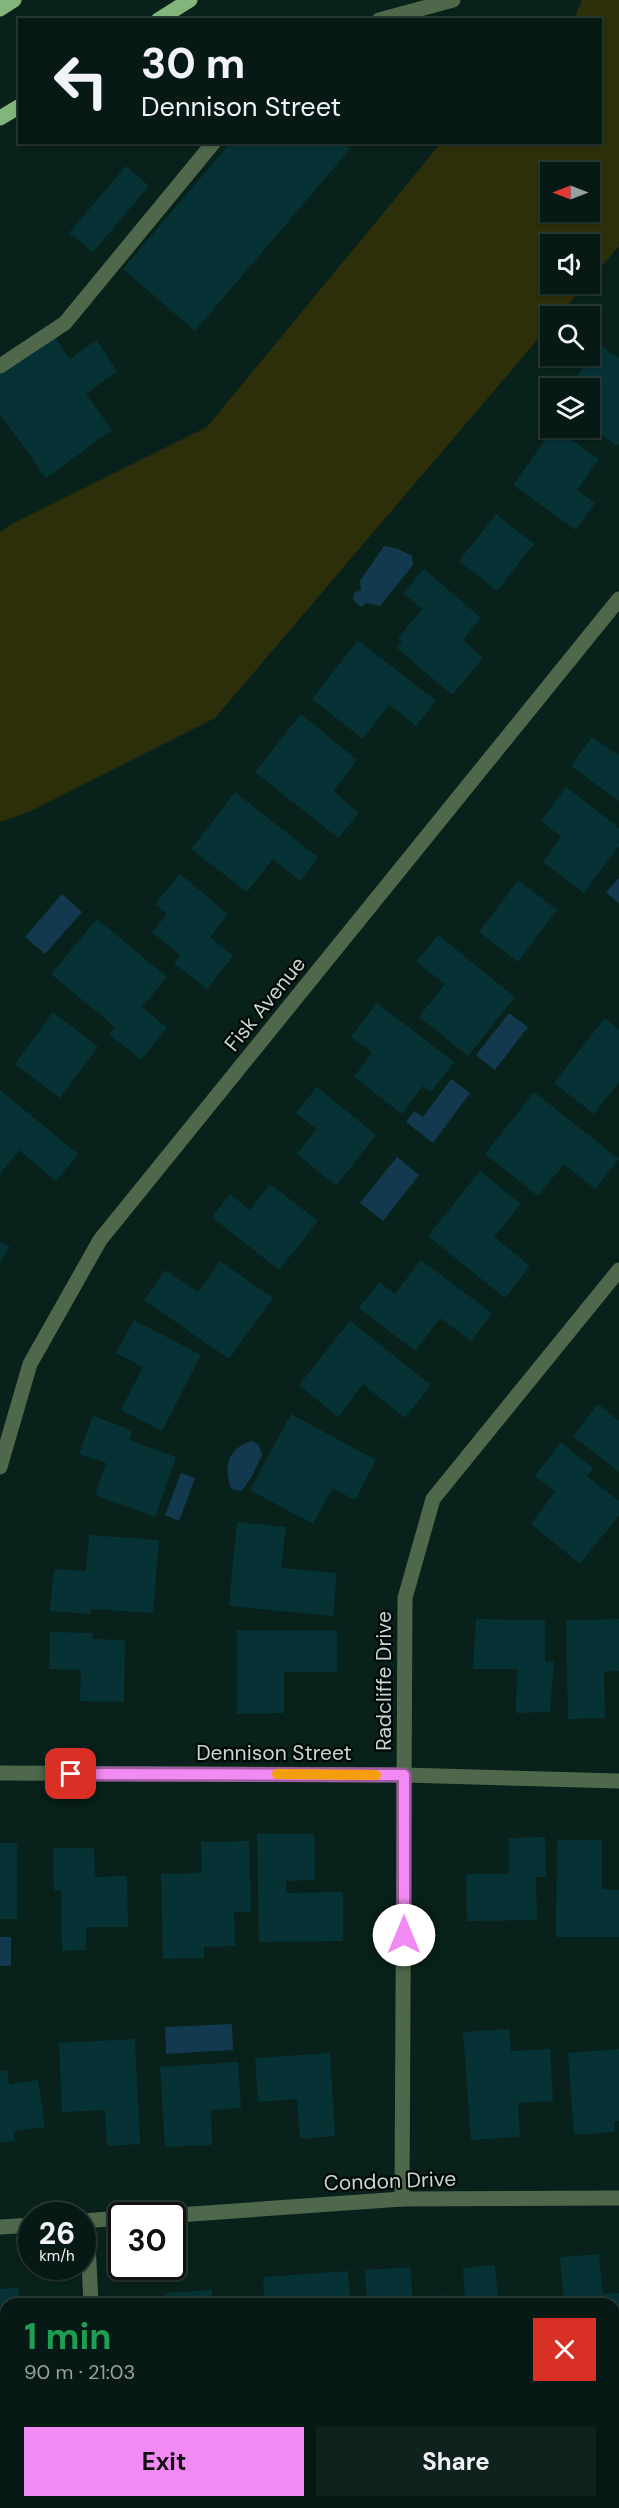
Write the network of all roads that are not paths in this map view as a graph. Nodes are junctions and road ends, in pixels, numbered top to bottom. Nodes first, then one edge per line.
1 (14, 0) edge
2 (190, 0) edge
3 (453, 0) edge
4 (0, 9) edge
5 (409, 16) edge
6 (161, 18) edge
7 (394, 18) edge
8 (18, 107) edge
9 (0, 118) edge
10 (212, 144) edge
11 (0, 366) edge
12 (619, 599) edge
13 (619, 1270) edge
14 (0, 1467) edge
15 (0, 1773) edge
16 (404, 1775) junction
17 (619, 1781) edge
18 (619, 2198) edge
19 (402, 2199) junction
20 (186, 2214) edge
21 (18, 2226) edge
22 (0, 2227) edge
23 (89, 2280) edge
24 (91, 2298) edge

1 - 4 main road
2 - 6 main road
3 - 5 street
5 - 7 street
8 - 9 main road
10 - 11 street
12 - 14 street, Fisk Avenue
13 - 16 street, Radcliffe Drive
15 - 16 street, Dennison Street
16 - 17 street, Dennison Street
16 - 19 street, Radcliffe Drive
18 - 19 street, Condon Drive
19 - 20 street, Condon Drive
21 - 22 street
23 - 24 street

